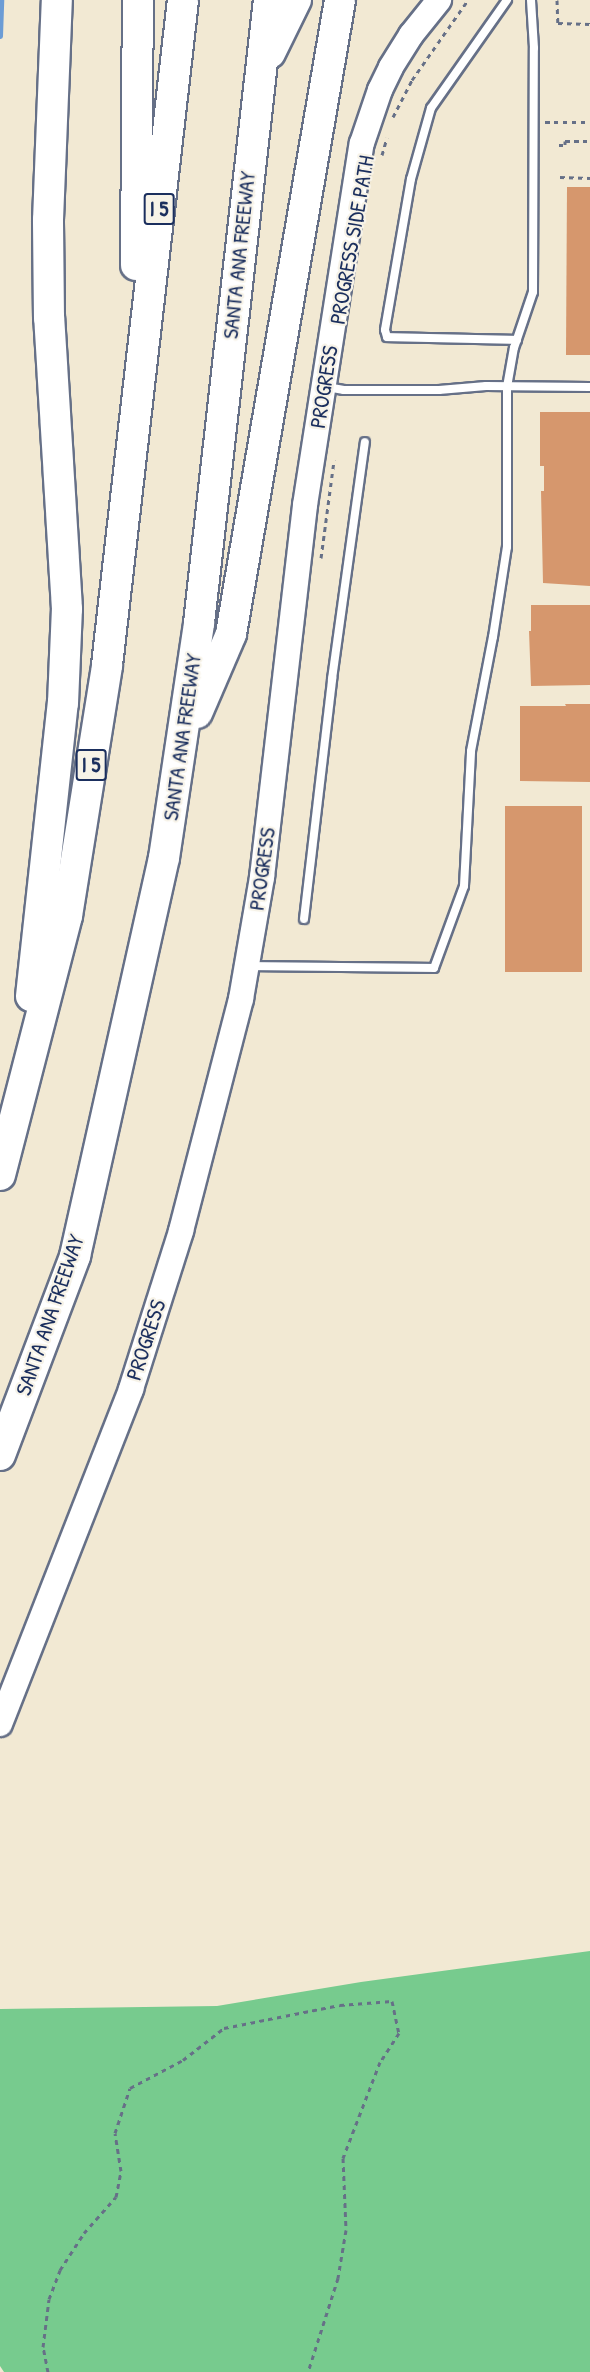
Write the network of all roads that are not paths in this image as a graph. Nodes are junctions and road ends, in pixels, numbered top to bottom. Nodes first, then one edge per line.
1 (57, 0) edge
2 (138, 0) edge
3 (183, 0) edge
4 (269, 0) edge
5 (296, 0) edge
6 (340, 0) edge
7 (439, 0) edge
8 (507, 0) edge
9 (531, 0) edge
10 (260, 72) junction
11 (516, 340) junction
12 (325, 387) junction
13 (507, 387) junction
14 (590, 387) edge
15 (135, 418) junction
16 (365, 442) dead end
17 (180, 751) junction
18 (304, 919) dead end
19 (247, 966) junction
20 (19, 1107) junction
21 (0, 1175) edge
22 (0, 1455) edge
23 (0, 1724) edge

1 - 20 highway
2 - 15 highway
3 - 15 highway, I 5
4 - 10 highway, SANTA ANA FREEWAY
5 - 10 highway
6 - 17 highway
7 - 12 street, PROGRESS
8 - 11 lane
9 - 11 lane
10 - 17 highway, SANTA ANA FREEWAY
11 - 13 lane
12 - 13 lane
12 - 19 street, PROGRESS
13 - 14 lane
13 - 19 lane
15 - 20 highway, I 5
16 - 18 lane
17 - 22 highway, SANTA ANA FREEWAY
19 - 23 street, PROGRESS
20 - 21 highway, I 5

